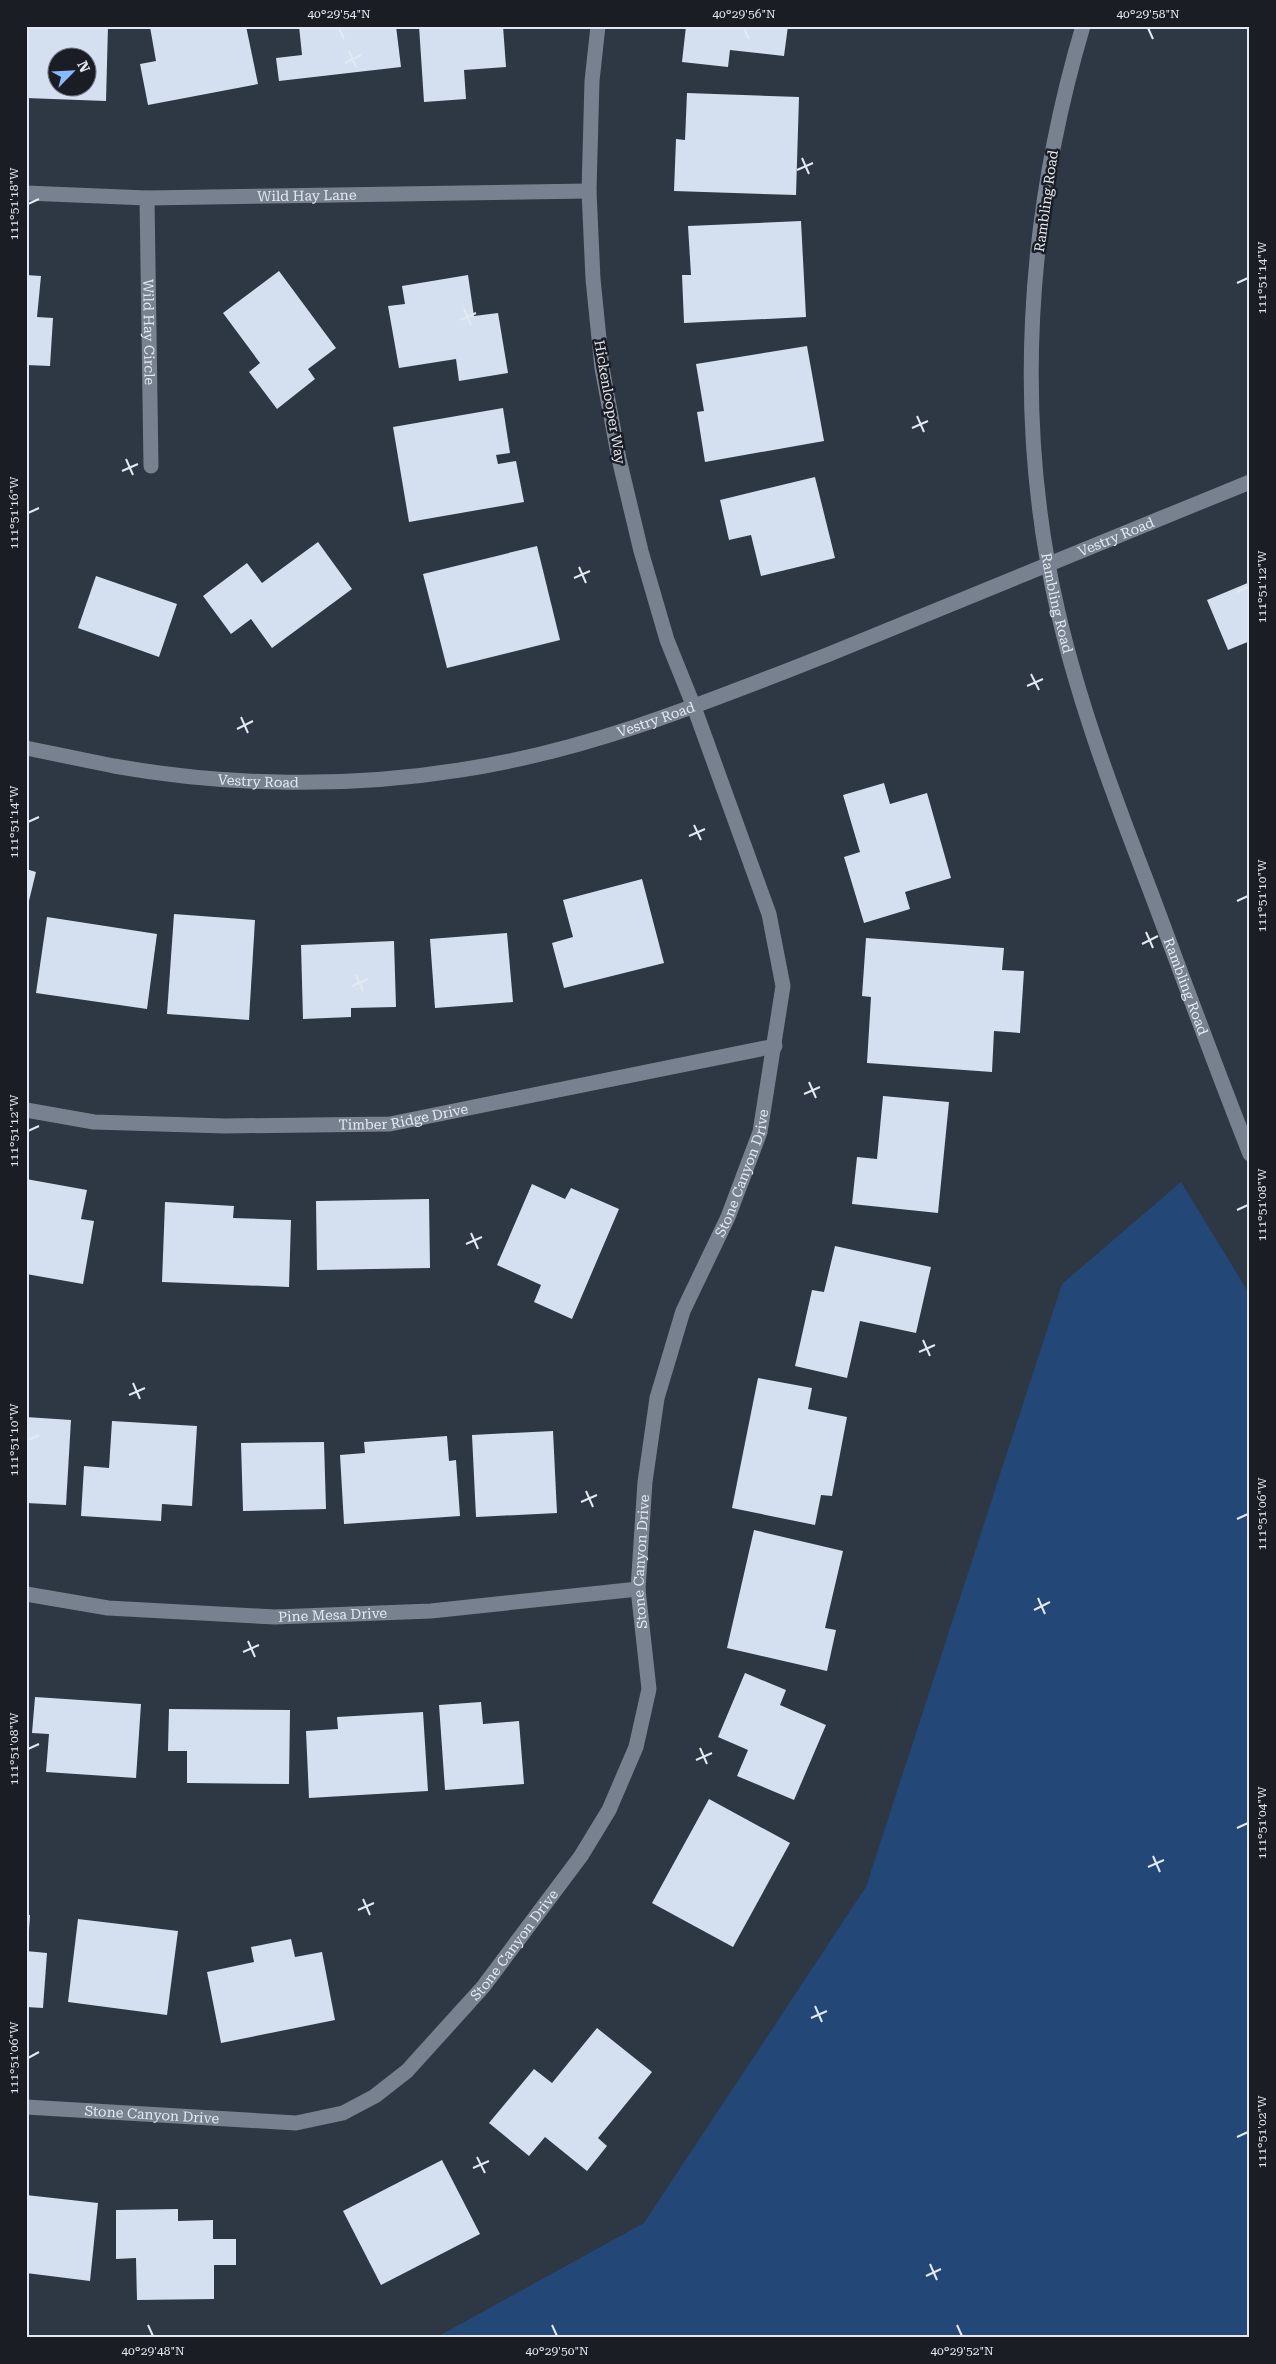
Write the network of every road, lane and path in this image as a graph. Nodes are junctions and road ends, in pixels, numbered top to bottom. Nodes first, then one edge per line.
1 (598, 26) edge
2 (1083, 26) edge
3 (589, 191) junction
4 (26, 193) edge
5 (146, 198) junction
6 (151, 466) dead end
7 (1250, 482) edge
8 (1049, 565) junction
9 (694, 707) junction
10 (26, 748) edge
11 (774, 1046) junction
12 (26, 1110) edge
13 (1250, 1154) edge
14 (638, 1589) junction
15 (26, 1594) edge
16 (26, 2107) edge

1 - 3 street, Hickenlooper Way
2 - 8 street, Rambling Road
3 - 5 street, Wild Hay Lane
3 - 9 street, Hickenlooper Way
4 - 5 street, Wild Hay Lane
5 - 6 street, Wild Hay Circle
7 - 8 street, Vestry Road
8 - 9 street, Vestry Road
8 - 13 street, Rambling Road
9 - 10 street, Vestry Road
9 - 11 street, Stone Canyon Drive
11 - 12 street, Timber Ridge Drive
11 - 14 street, Stone Canyon Drive
14 - 15 street, Pine Mesa Drive
14 - 16 street, Stone Canyon Drive

